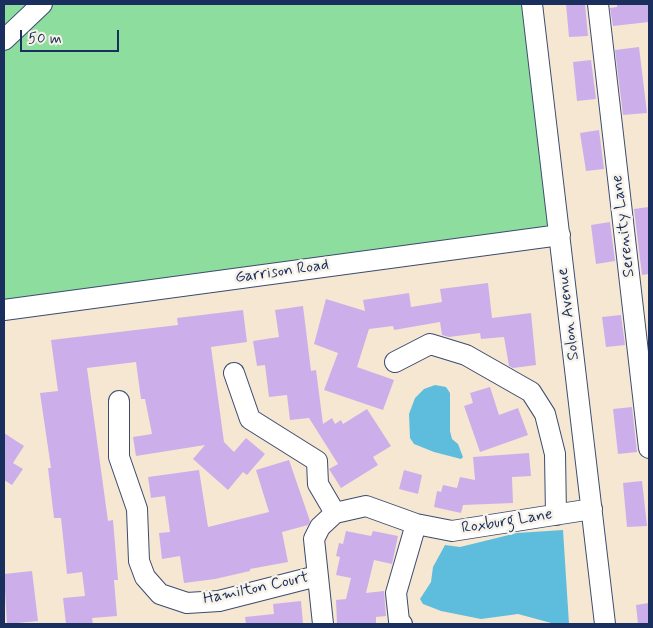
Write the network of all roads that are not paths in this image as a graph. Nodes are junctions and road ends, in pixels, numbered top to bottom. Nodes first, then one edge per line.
1 (42, 4) edge
2 (532, 4) edge
3 (598, 4) edge
4 (4, 40) edge
5 (560, 235) junction
6 (4, 310) edge
7 (395, 362) dead end
8 (234, 373) dead end
9 (119, 401) dead end
10 (649, 448) edge
11 (592, 509) junction
12 (335, 513) junction
13 (556, 515) junction
14 (416, 524) junction
15 (317, 576) junction
16 (322, 624) edge
17 (402, 624) edge
18 (605, 624) edge

1 - 4 street
2 - 5 street, Solon Avenue
3 - 10 street, Serenity Lane
5 - 6 street, Garrison Road
5 - 11 street, Solon Avenue
7 - 13 street
8 - 12 street
9 - 15 street, Hamilton Court
11 - 13 street, Roxburg Lane
11 - 18 street, Solon Avenue
12 - 14 street, Roxburg Lane
12 - 15 street
13 - 14 street, Roxburg Lane
14 - 17 street
15 - 16 street

